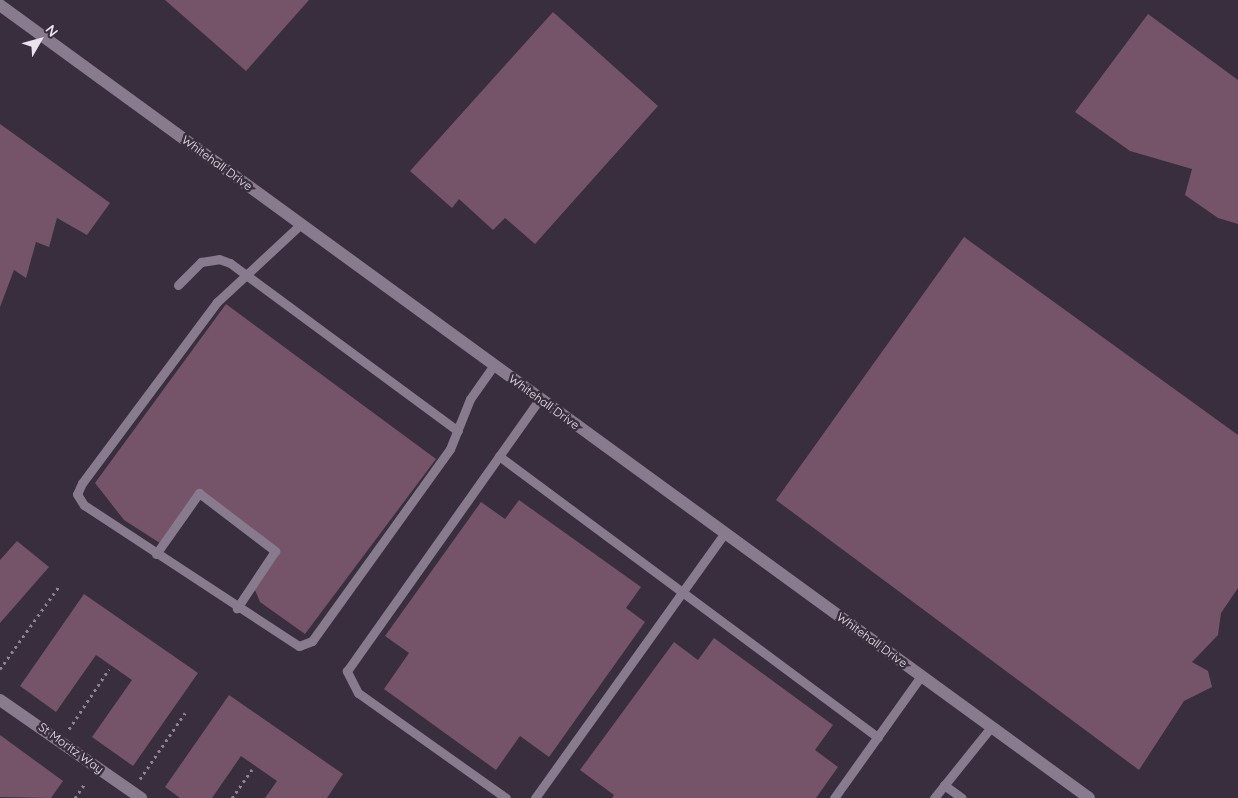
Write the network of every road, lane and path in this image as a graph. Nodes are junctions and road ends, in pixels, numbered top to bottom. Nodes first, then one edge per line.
1 (0, 5) edge
2 (301, 224) junction
3 (247, 275) junction
4 (178, 285) dead end
5 (494, 365) junction
6 (540, 398) junction
7 (458, 431) junction
8 (500, 456) junction
9 (726, 533) junction
10 (156, 554) junction
11 (60, 586) dead end
12 (683, 593) junction
13 (237, 608) junction
14 (0, 669) edge
15 (109, 669) dead end
16 (921, 676) junction
17 (0, 700) edge
18 (185, 713) dead end
19 (991, 727) junction
20 (67, 733) dead end
21 (878, 737) junction
22 (252, 769) dead end
23 (138, 782) dead end
24 (85, 784) dead end
25 (944, 784) junction
26 (75, 798) edge
27 (141, 798) edge
28 (232, 798) edge
29 (506, 798) edge
30 (535, 798) edge
31 (834, 798) edge
32 (934, 798) edge
33 (962, 798) edge
34 (1089, 798) edge

1 - 2 street, Whitehall Drive
2 - 3 lane
2 - 5 street, Whitehall Drive
3 - 4 lane
3 - 7 lane
3 - 10 lane
5 - 6 street, Whitehall Drive
5 - 7 lane
6 - 8 lane
6 - 9 street, Whitehall Drive
7 - 13 lane
8 - 12 lane
8 - 29 lane
9 - 12 lane
9 - 16 street, Whitehall Drive
10 - 13 lane
10 - 13 lane
11 - 14 path
12 - 21 lane
12 - 30 lane
15 - 20 path
16 - 19 street, Whitehall Drive
16 - 21 lane
17 - 27 street, St Moritz Way
18 - 23 path
19 - 25 lane
19 - 34 street, Whitehall Drive
21 - 31 lane
22 - 28 path
24 - 26 path
25 - 32 lane
25 - 33 lane

